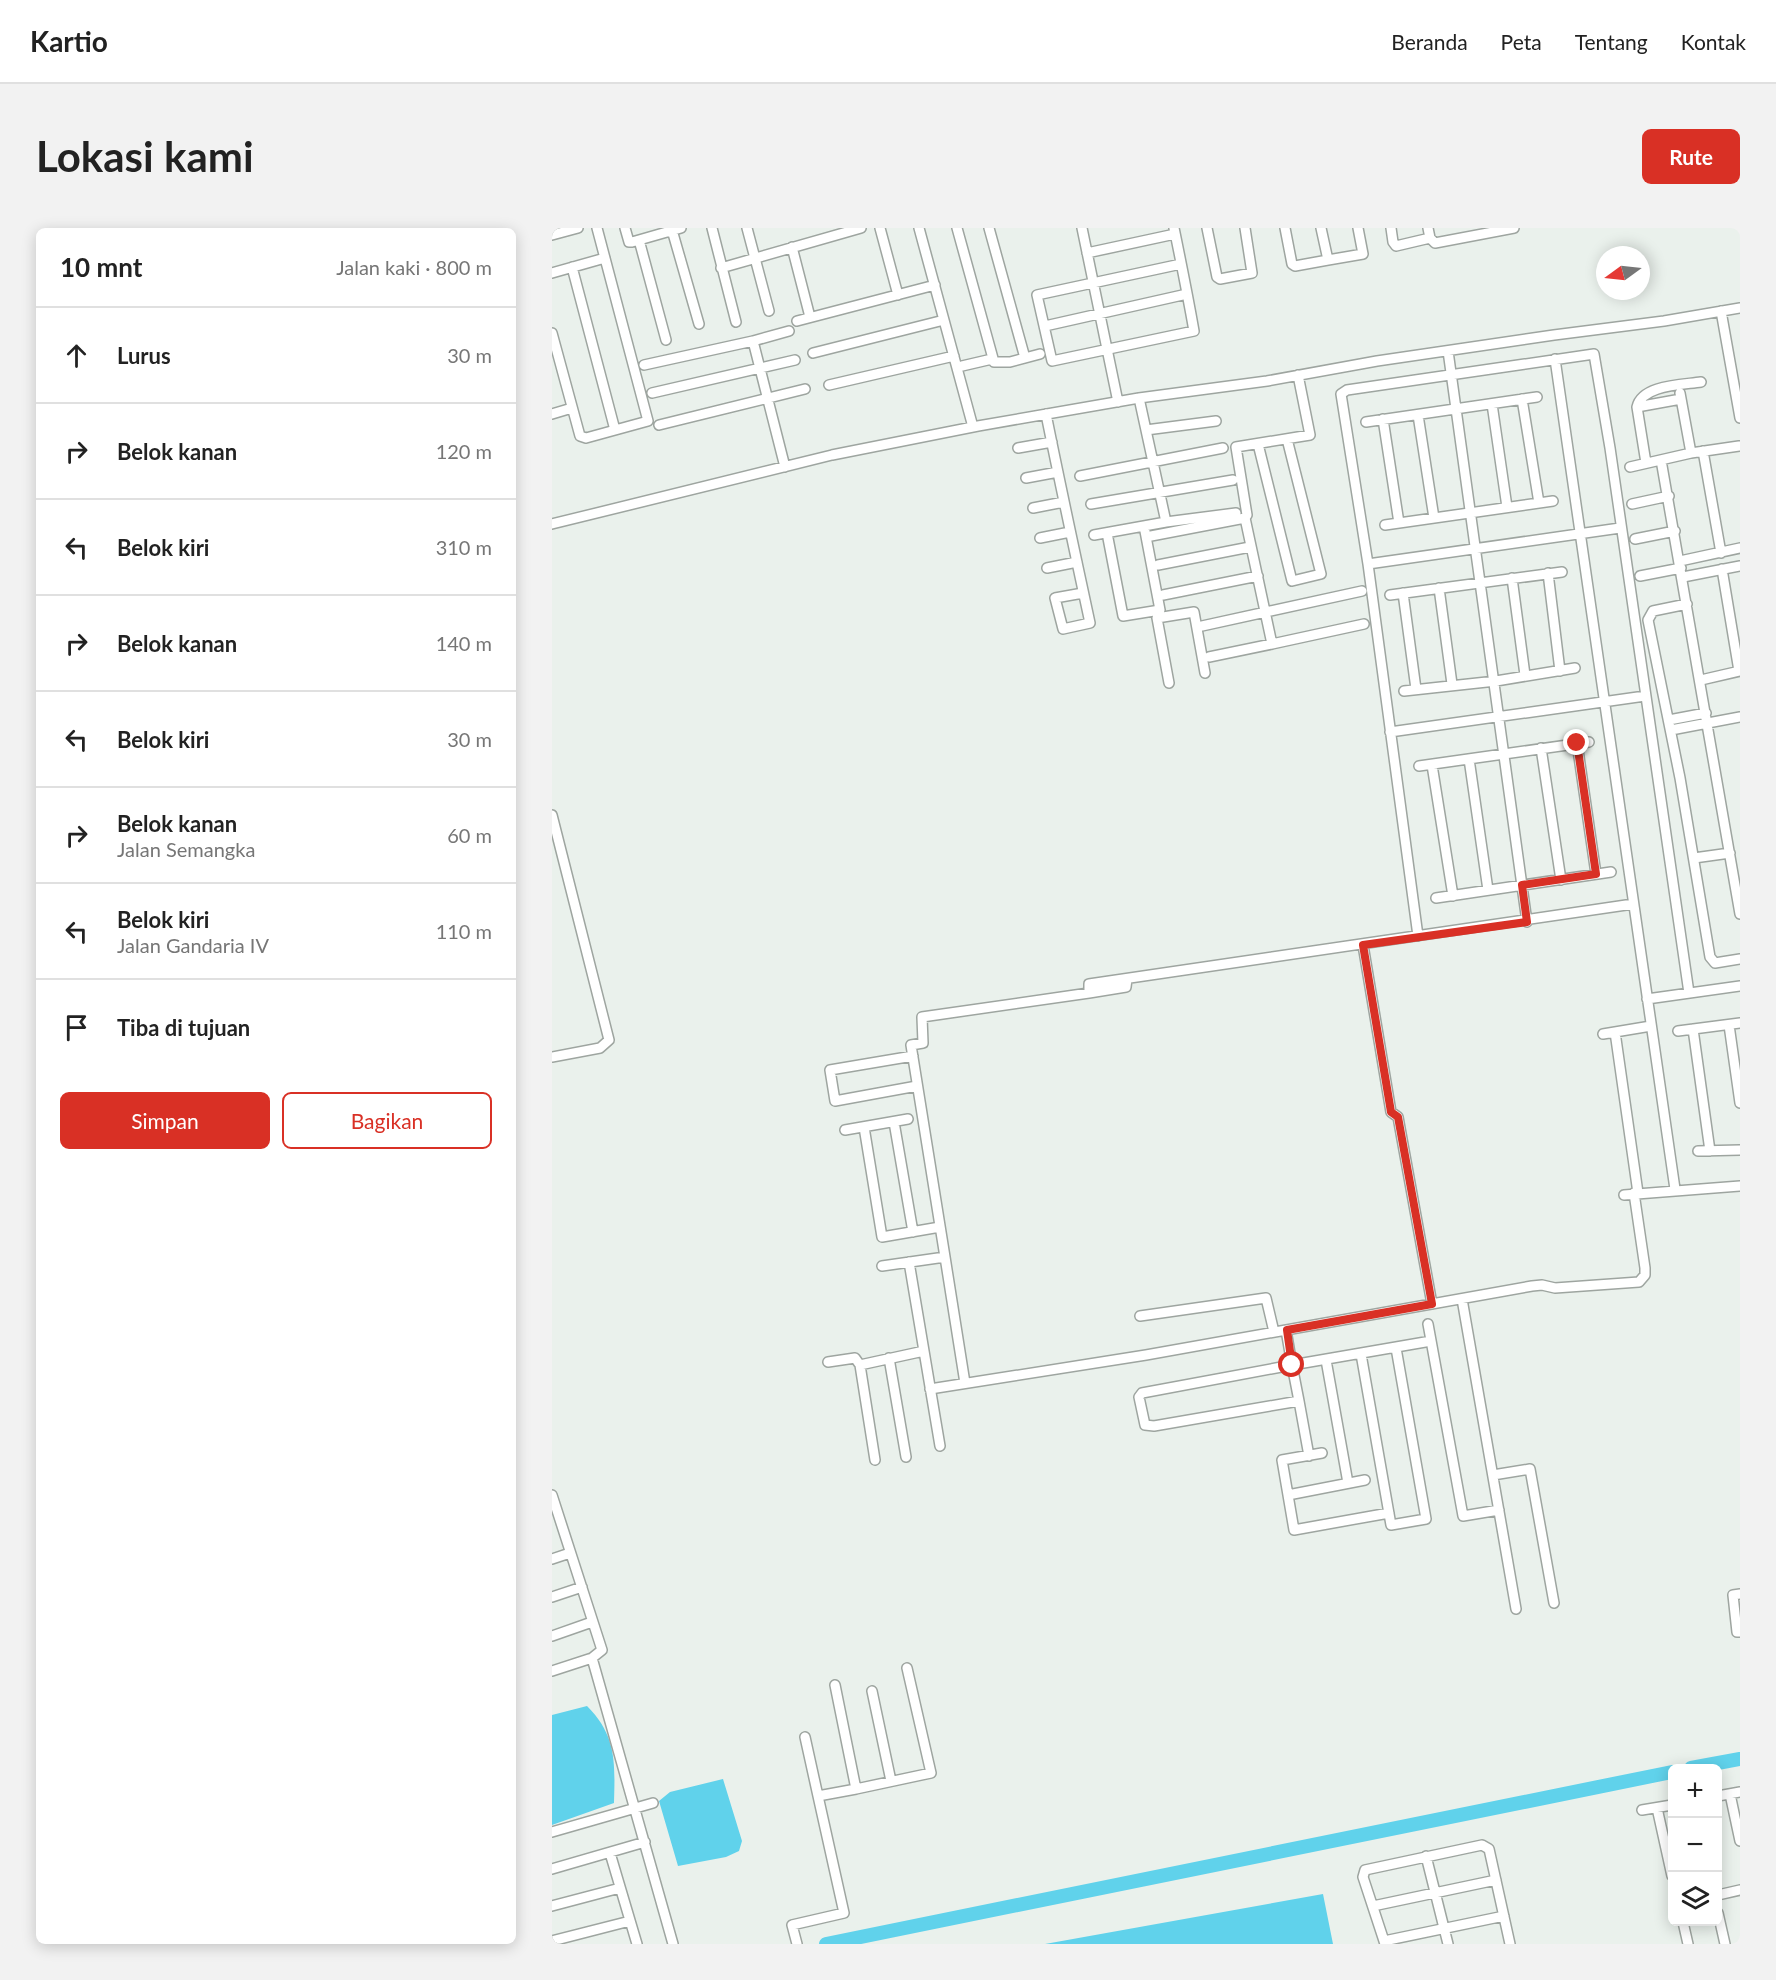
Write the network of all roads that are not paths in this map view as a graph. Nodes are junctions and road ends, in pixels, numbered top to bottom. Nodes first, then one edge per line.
1 (578, 228) edge
2 (597, 228) edge
3 (625, 228) edge
4 (747, 228) edge
5 (861, 228) edge
6 (880, 228) edge
7 (919, 228) edge
8 (925, 228) edge
9 (957, 228) edge
10 (989, 228) edge
11 (1082, 228) edge
12 (1207, 228) edge
13 (1245, 228) edge
14 (1285, 228) edge
15 (1321, 228) edge
16 (1358, 228) edge
17 (1391, 228) edge
18 (1428, 228) edge
19 (1514, 228) edge
20 (676, 229) edge
21 (715, 229) edge
22 (836, 231) edge
23 (1174, 231) edge
24 (552, 235) edge
25 (1430, 238) junction
26 (639, 240) junction
27 (792, 248) junction
28 (1087, 253) junction
29 (605, 258) junction
30 (755, 258) junction
31 (1328, 260) junction
32 (1181, 264) junction
33 (572, 267) junction
34 (722, 268) junction
35 (552, 273) edge
36 (1094, 283) junction
37 (935, 285) junction
38 (1187, 294) junction
39 (898, 295) junction
40 (1740, 308) edge
41 (769, 311) dead end
42 (1720, 311) junction
43 (1100, 313) junction
44 (810, 317) junction
45 (945, 320) junction
46 (797, 321) dead end
47 (736, 322) dead end
48 (699, 324) dead end
49 (1045, 326) junction
50 (789, 331) dead end
51 (552, 333) edge
52 (666, 340) dead end
53 (753, 341) junction
54 (1108, 349) junction
55 (1448, 351) junction
56 (813, 353) dead end
57 (1040, 354) dead end
58 (954, 356) junction
59 (992, 358) junction
60 (1025, 358) junction
61 (795, 360) dead end
62 (1555, 360) junction
63 (644, 365) dead end
64 (962, 366) junction
65 (761, 368) junction
66 (1451, 374) junction
67 (1298, 375) junction
68 (1701, 382) dead end
69 (829, 385) dead end
70 (1679, 386) junction
71 (806, 389) dead end
72 (652, 393) dead end
73 (1537, 397) dead end
74 (768, 398) junction
75 (1139, 398) junction
76 (1522, 399) junction
77 (1681, 399) junction
78 (969, 400) junction
79 (1118, 402) junction
80 (1492, 404) junction
81 (1637, 407) junction
82 (572, 408) junction
83 (1456, 409) junction
84 (552, 414) edge
85 (1046, 414) junction
86 (1418, 414) junction
87 (1740, 418) edge
88 (1383, 419) junction
89 (1216, 421) dead end
90 (1366, 422) dead end
91 (658, 425) dead end
92 (975, 426) junction
93 (615, 430) junction
94 (1146, 430) junction
95 (1287, 439) junction
96 (1052, 442) junction
97 (1258, 444) junction
98 (1740, 445) edge
99 (1018, 448) dead end
100 (1223, 448) dead end
101 (1703, 451) junction
102 (1691, 453) junction
103 (1153, 460) junction
104 (1661, 460) junction
105 (1646, 463) junction
106 (785, 466) junction
107 (1630, 467) dead end
108 (1058, 472) junction
109 (1080, 476) dead end
110 (1026, 478) dead end
111 (1233, 480) dead end
112 (1160, 492) junction
113 (1669, 496) junction
114 (1553, 501) dead end
115 (1064, 502) junction
116 (1539, 503) junction
117 (1091, 504) dead end
118 (1632, 504) dead end
119 (1507, 507) junction
120 (1033, 508) dead end
121 (1236, 513) dead end
122 (1469, 513) junction
123 (1245, 518) junction
124 (1434, 518) junction
125 (1166, 522) junction
126 (1399, 523) junction
127 (552, 524) edge
128 (1384, 525) dead end
129 (1144, 526) junction
130 (1620, 528) junction
131 (1675, 531) junction
132 (1070, 532) junction
133 (1107, 532) junction
134 (1580, 533) junction
135 (1094, 535) dead end
136 (1151, 536) dead end
137 (1040, 538) dead end
138 (1635, 539) dead end
139 (1250, 546) junction
140 (1740, 548) edge
141 (1475, 549) junction
142 (1721, 553) junction
143 (1077, 562) junction
144 (1368, 564) junction
145 (1158, 565) dead end
146 (1740, 566) edge
147 (1047, 568) dead end
148 (1681, 569) junction
149 (1722, 569) junction
150 (1562, 572) dead end
151 (1548, 573) junction
152 (1258, 576) junction
153 (1640, 576) dead end
154 (1512, 578) junction
155 (1480, 584) junction
156 (1439, 588) junction
157 (1362, 591) dead end
158 (1083, 593) junction
159 (1403, 593) junction
160 (1163, 595) dead end
161 (1390, 595) dead end
162 (1688, 604) junction
163 (1265, 612) junction
164 (1159, 614) junction
165 (1364, 624) dead end
166 (1202, 626) dead end
167 (1272, 644) junction
168 (1209, 657) dead end
169 (1575, 668) dead end
170 (1560, 671) junction
171 (1740, 671) edge
172 (1205, 674) dead end
173 (1525, 675) junction
174 (1701, 680) junction
175 (1496, 681) junction
176 (1169, 682) dead end
177 (1452, 684) junction
178 (1416, 689) junction
179 (1404, 691) dead end
180 (1645, 696) junction
181 (1605, 702) junction
182 (1706, 712) junction
183 (1500, 717) junction
184 (1740, 717) edge
185 (1708, 723) junction
186 (1670, 725) junction
187 (1390, 732) junction
188 (1589, 742) dead end
189 (1577, 743) junction
190 (1541, 748) junction
191 (1503, 753) junction
192 (1469, 759) junction
193 (1432, 765) junction
194 (1419, 766) dead end
195 (552, 815) edge
196 (1730, 853) junction
197 (1694, 858) junction
198 (1611, 872) dead end
199 (1596, 874) junction
200 (1561, 880) junction
201 (1522, 885) junction
202 (1488, 890) junction
203 (1454, 896) junction
204 (1436, 898) dead end
205 (1633, 904) junction
206 (1740, 914) edge
207 (1527, 922) junction
208 (1418, 936) junction
209 (1363, 945) junction
210 (1740, 958) edge
211 (1740, 986) edge
212 (1689, 993) junction
213 (1647, 999) junction
214 (1740, 1023) edge
215 (1730, 1025) junction
216 (1651, 1026) junction
217 (1693, 1029) junction
218 (1678, 1030) dead end
219 (1615, 1032) junction
220 (1603, 1034) dead end
221 (913, 1056) junction
222 (552, 1057) edge
223 (917, 1086) junction
224 (1740, 1103) edge
225 (908, 1119) dead end
226 (894, 1122) junction
227 (864, 1127) junction
228 (845, 1130) dead end
229 (1740, 1150) edge
230 (1698, 1151) dead end
231 (1710, 1151) junction
232 (1740, 1186) edge
233 (1675, 1189) junction
234 (1632, 1194) junction
235 (940, 1227) junction
236 (913, 1232) junction
237 (945, 1257) junction
238 (909, 1262) junction
239 (882, 1266) dead end
240 (1462, 1299) junction
241 (1432, 1304) junction
242 (1140, 1317) dead end
243 (1428, 1324) dead end
244 (1287, 1330) junction
245 (1274, 1332) junction
246 (1431, 1341) junction
247 (1396, 1348) junction
248 (924, 1351) junction
249 (1361, 1354) junction
250 (890, 1358) junction
251 (1326, 1360) junction
252 (828, 1362) dead end
253 (860, 1365) junction
254 (1292, 1365) junction
255 (965, 1383) junction
256 (930, 1389) junction
257 (1299, 1401) junction
258 (940, 1446) dead end
259 (1322, 1454) dead end
260 (1309, 1456) junction
261 (906, 1457) dead end
262 (875, 1460) dead end
263 (1493, 1475) junction
264 (1365, 1480) dead end
265 (1348, 1483) junction
266 (1288, 1495) junction
267 (552, 1496) edge
268 (1500, 1510) junction
269 (1389, 1513) junction
270 (555, 1515) edge
271 (570, 1552) junction
272 (552, 1558) edge
273 (582, 1587) junction
274 (1740, 1594) edge
275 (552, 1597) edge
276 (1554, 1603) dead end
277 (1516, 1609) dead end
278 (592, 1622) junction
279 (1740, 1632) edge
280 (552, 1636) edge
281 (592, 1658) junction
282 (907, 1668) dead end
283 (552, 1671) edge
284 (835, 1685) dead end
285 (872, 1690) dead end
286 (805, 1737) dead end
287 (891, 1781) junction
288 (856, 1789) junction
289 (1740, 1792) edge
290 (1730, 1794) junction
291 (1722, 1795) edge
292 (818, 1796) junction
293 (653, 1803) dead end
294 (1668, 1806) edge
295 (636, 1808) junction
296 (1657, 1808) junction
297 (1642, 1810) dead end
298 (552, 1832) edge
299 (1740, 1841) edge
300 (645, 1842) junction
301 (610, 1852) junction
302 (1426, 1856) junction
303 (552, 1869) edge
304 (1671, 1872) edge
305 (1496, 1880) junction
306 (620, 1888) junction
307 (1740, 1890) edge
308 (1435, 1892) junction
309 (1722, 1894) edge
310 (552, 1906) edge
311 (1373, 1906) junction
312 (1504, 1916) junction
313 (630, 1921) junction
314 (1684, 1926) edge
315 (1721, 1926) edge
316 (1444, 1927) junction
317 (552, 1941) edge
318 (1385, 1942) edge
319 (637, 1944) edge
320 (673, 1944) edge
321 (796, 1944) edge
322 (1448, 1944) edge
323 (1510, 1944) edge
324 (1688, 1944) edge
325 (1725, 1944) edge

1 - 24 street
2 - 29 street
3 - 26 street
4 - 30 street
5 - 22 street
6 - 39 street
7 - 37 street
8 - 64 street
9 - 59 street
10 - 60 street
11 - 28 street
12 - 13 street
14 - 31 street
15 - 31 street
16 - 31 street
17 - 25 street
18 - 25 street
19 - 25 street
20 - 26 street
20 - 48 street
21 - 34 street
22 - 27 street
23 - 28 street
23 - 32 street
26 - 52 street
27 - 30 street
27 - 44 street
28 - 36 street
29 - 33 street
29 - 93 street
30 - 34 street
30 - 41 street
32 - 36 street
32 - 38 street
33 - 35 street
33 - 93 street
34 - 47 street
36 - 43 street
36 - 49 street
37 - 39 street
37 - 45 street
38 - 43 street
38 - 54 street
39 - 44 street
40 - 42 street
42 - 55 street
42 - 87 street
43 - 49 street
43 - 54 street
44 - 46 street
45 - 56 street
45 - 58 street
49 - 54 street
50 - 53 street
51 - 82 street
53 - 63 street
53 - 65 street
54 - 79 street
55 - 66 street
55 - 67 street
57 - 60 street
58 - 69 street
58 - 78 street
59 - 60 street
59 - 64 street
61 - 65 street
62 - 66 street
62 - 130 street
62 - 134 street
64 - 78 street
65 - 72 street
65 - 74 street
66 - 83 street
66 - 144 street
67 - 75 street
67 - 95 street
68 - 70 street
70 - 77 street
70 - 81 street
71 - 74 street
73 - 76 street
74 - 91 street
74 - 106 street
75 - 79 street
75 - 94 street
76 - 80 street
76 - 116 street
77 - 81 street
77 - 102 street
78 - 92 street
79 - 85 street
80 - 83 street
80 - 119 street
81 - 105 street
82 - 84 street
82 - 93 street
83 - 86 street
83 - 122 street
85 - 92 street
85 - 96 street
86 - 88 street
86 - 124 street
88 - 90 street
88 - 126 street
89 - 94 street
92 - 106 street
94 - 103 street
95 - 97 street
95 - 97 street
96 - 99 street
96 - 108 street
97 - 123 street
98 - 101 street
100 - 103 street
101 - 102 street
101 - 142 street
102 - 104 street
103 - 109 street
103 - 112 street
104 - 105 street
104 - 113 street
105 - 107 street
106 - 127 street
108 - 110 street
108 - 115 street
111 - 112 street
112 - 117 street
112 - 125 street
113 - 118 street
113 - 131 street
114 - 116 street
115 - 120 street
115 - 132 street
116 - 119 street
119 - 122 street
121 - 125 street
122 - 124 street
122 - 141 street
123 - 136 street
123 - 139 street
124 - 126 street
125 - 129 street
126 - 128 street
129 - 133 street
129 - 164 street
130 - 134 street
130 - 180 street
131 - 138 street
131 - 148 street
132 - 137 street
132 - 143 street
133 - 135 street
133 - 164 street
134 - 141 street
134 - 181 street
139 - 145 street
139 - 152 street
140 - 142 street
141 - 144 street
141 - 155 street
142 - 148 street
143 - 147 street
143 - 158 street
144 - 187 street
146 - 149 street
148 - 149 street
148 - 153 street
148 - 162 street
149 - 171 street
150 - 151 street
151 - 154 street
151 - 170 street
152 - 160 street
152 - 163 street
154 - 155 street
154 - 173 street
155 - 156 street
155 - 175 street
156 - 159 street
156 - 177 street
157 - 163 street
158 - 158 street
159 - 161 street
159 - 178 street
162 - 174 street
162 - 186 street
163 - 166 street
163 - 167 street
164 - 172 street
164 - 176 street
165 - 167 street
167 - 168 street
169 - 170 street
170 - 173 street
171 - 174 street
173 - 175 street
174 - 182 street
175 - 177 street
175 - 183 street
177 - 178 street
178 - 179 street
180 - 181 street
180 - 212 street
181 - 183 street
181 - 205 street
182 - 185 street
182 - 186 street
183 - 187 street
183 - 191 street
184 - 185 street
185 - 186 street
185 - 196 street
186 - 197 street
187 - 208 street
188 - 189 street
189 - 190 street
189 - 199 street
190 - 191 street
190 - 200 street
191 - 192 street
191 - 201 street
192 - 193 street
192 - 202 street
193 - 194 street
193 - 203 street
195 - 222 street
196 - 197 street
196 - 206 street
197 - 210 street
198 - 199 street
199 - 200 street
200 - 201 street
201 - 202 street
201 - 207 street
202 - 203 street
203 - 204 street
205 - 207 street
205 - 213 street
207 - 208 street
208 - 209 street
209 - 221 street
209 - 241 street
211 - 212 street
212 - 213 street
213 - 216 street
214 - 215 street
215 - 217 street
215 - 224 street
216 - 219 street
216 - 233 street
217 - 218 street
217 - 231 street
219 - 220 street
219 - 234 street
221 - 223 street
221 - 223 street
223 - 235 street
225 - 226 street
226 - 227 street
226 - 236 street
227 - 228 street
227 - 236 street
229 - 231 street
230 - 231 street
232 - 233 street
233 - 234 street
234 - 240 street
235 - 236 street
235 - 237 street
237 - 238 street
237 - 255 street
238 - 239 street
238 - 248 street
240 - 241 street
240 - 263 street
241 - 244 street
242 - 245 street
243 - 246 street
244 - 245 street
244 - 254 street
245 - 255 street
246 - 247 street
246 - 268 street
247 - 249 street
247 - 269 street
248 - 250 street
248 - 256 street
249 - 251 street
249 - 269 street
250 - 253 street
250 - 261 street
251 - 254 street
251 - 265 street
252 - 253 street
253 - 262 street
254 - 257 street
254 - 257 street
255 - 256 street
256 - 258 street
257 - 260 street
259 - 260 street
260 - 266 street
263 - 268 street
263 - 276 street
264 - 265 street
265 - 266 street
266 - 269 street
267 - 270 street
268 - 277 street
270 - 271 street
271 - 272 street
271 - 273 street
273 - 275 street
273 - 278 street
274 - 279 street
278 - 280 street
278 - 281 street
281 - 283 street
281 - 295 street
282 - 287 street
284 - 288 street
285 - 287 street
286 - 292 street
287 - 288 street
288 - 292 street
289 - 290 street
290 - 291 street
290 - 299 street
292 - 321 street
293 - 295 street
294 - 296 street
295 - 298 street
295 - 300 street
296 - 297 street
296 - 304 street
300 - 301 street
300 - 320 street
301 - 303 street
301 - 306 street
302 - 305 street
302 - 308 street
302 - 311 street
305 - 308 street
305 - 312 street
306 - 310 street
306 - 313 street
307 - 309 street
308 - 311 street
308 - 316 street
311 - 318 street
312 - 316 street
312 - 323 street
313 - 317 street
313 - 319 street
314 - 324 street
315 - 325 street
316 - 318 street
316 - 322 street

